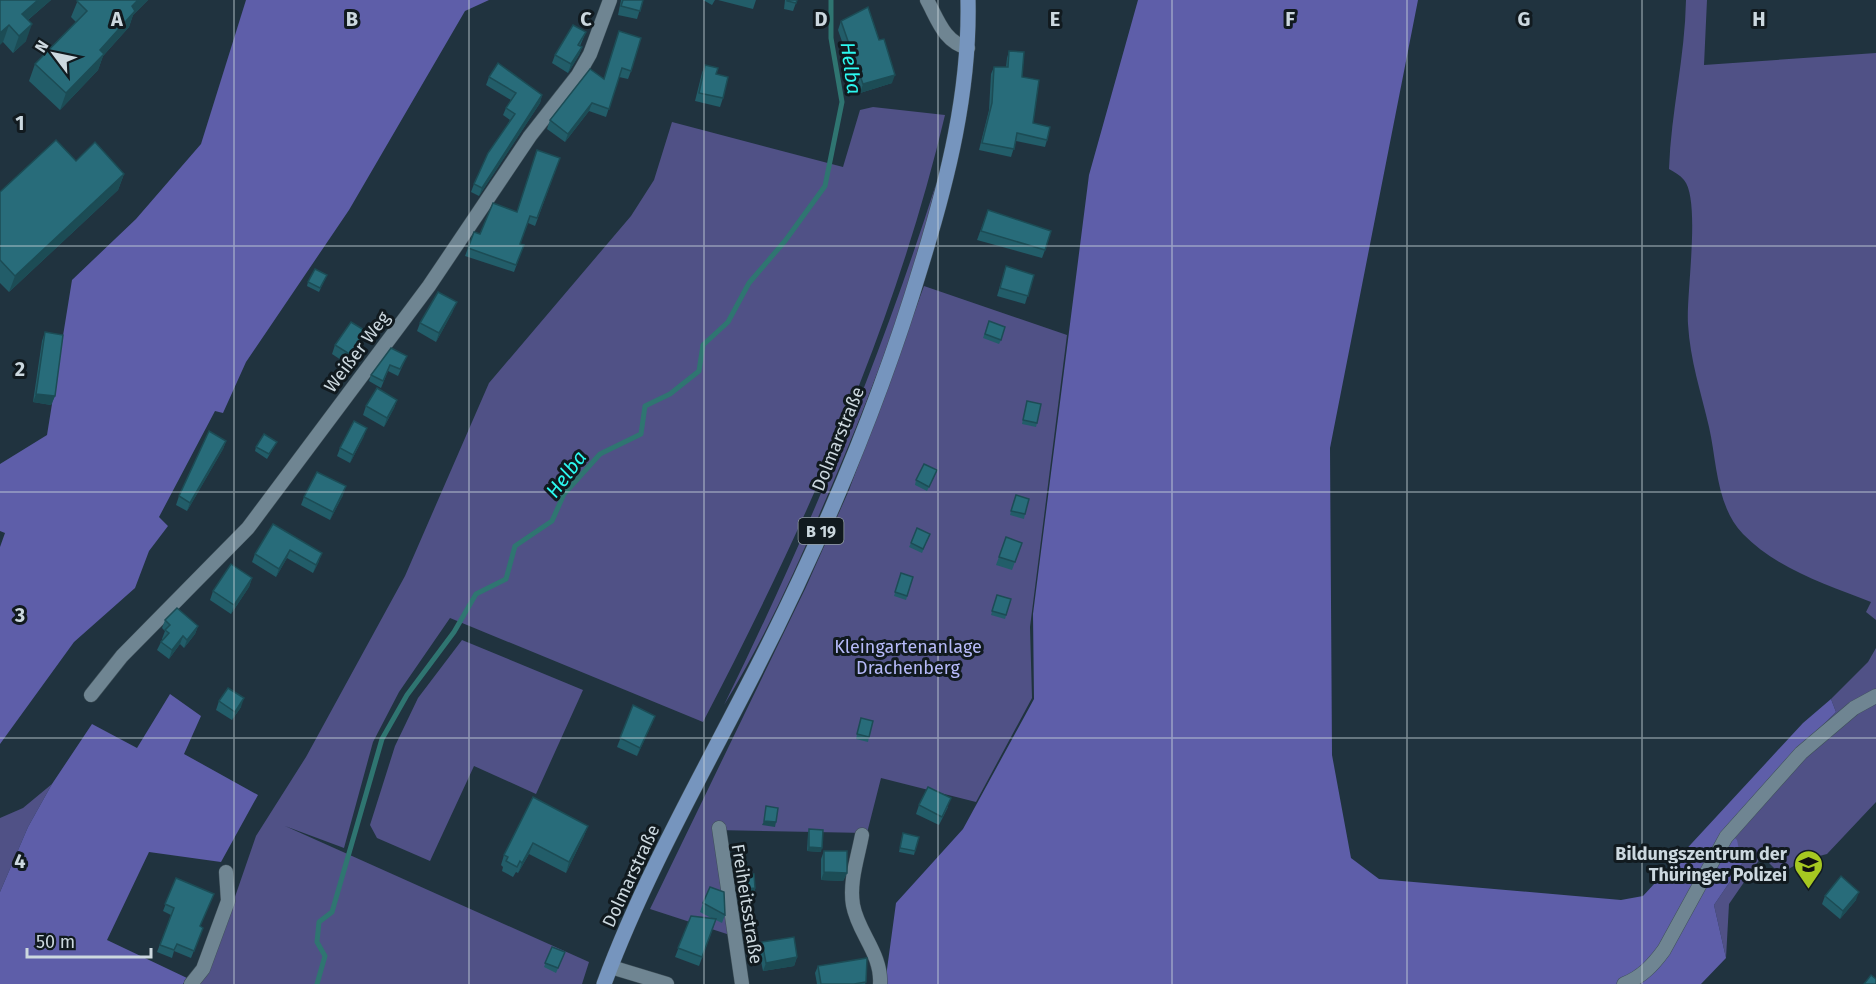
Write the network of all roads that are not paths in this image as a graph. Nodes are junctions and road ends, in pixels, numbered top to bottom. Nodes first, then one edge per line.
1 (610, 0) edge
2 (927, 0) edge
3 (968, 0) edge
4 (968, 48) junction
5 (91, 695) dead end
6 (1876, 696) edge
7 (719, 828) dead end
8 (862, 835) dead end
9 (226, 872) dead end
10 (611, 967) junction
11 (191, 984) edge
12 (604, 984) edge
13 (667, 984) edge
14 (742, 984) edge
15 (880, 984) edge
16 (1624, 984) edge

1 - 5 street, Weißer Weg
2 - 4 street
3 - 4 main road, Dolmarstraße / B 19
4 - 10 main road, Dolmarstraße / B 19
6 - 16 street
7 - 14 street, Freiheitsstraße
8 - 15 street
9 - 11 street
10 - 12 main road, Dolmarstraße / B 19
10 - 13 street

